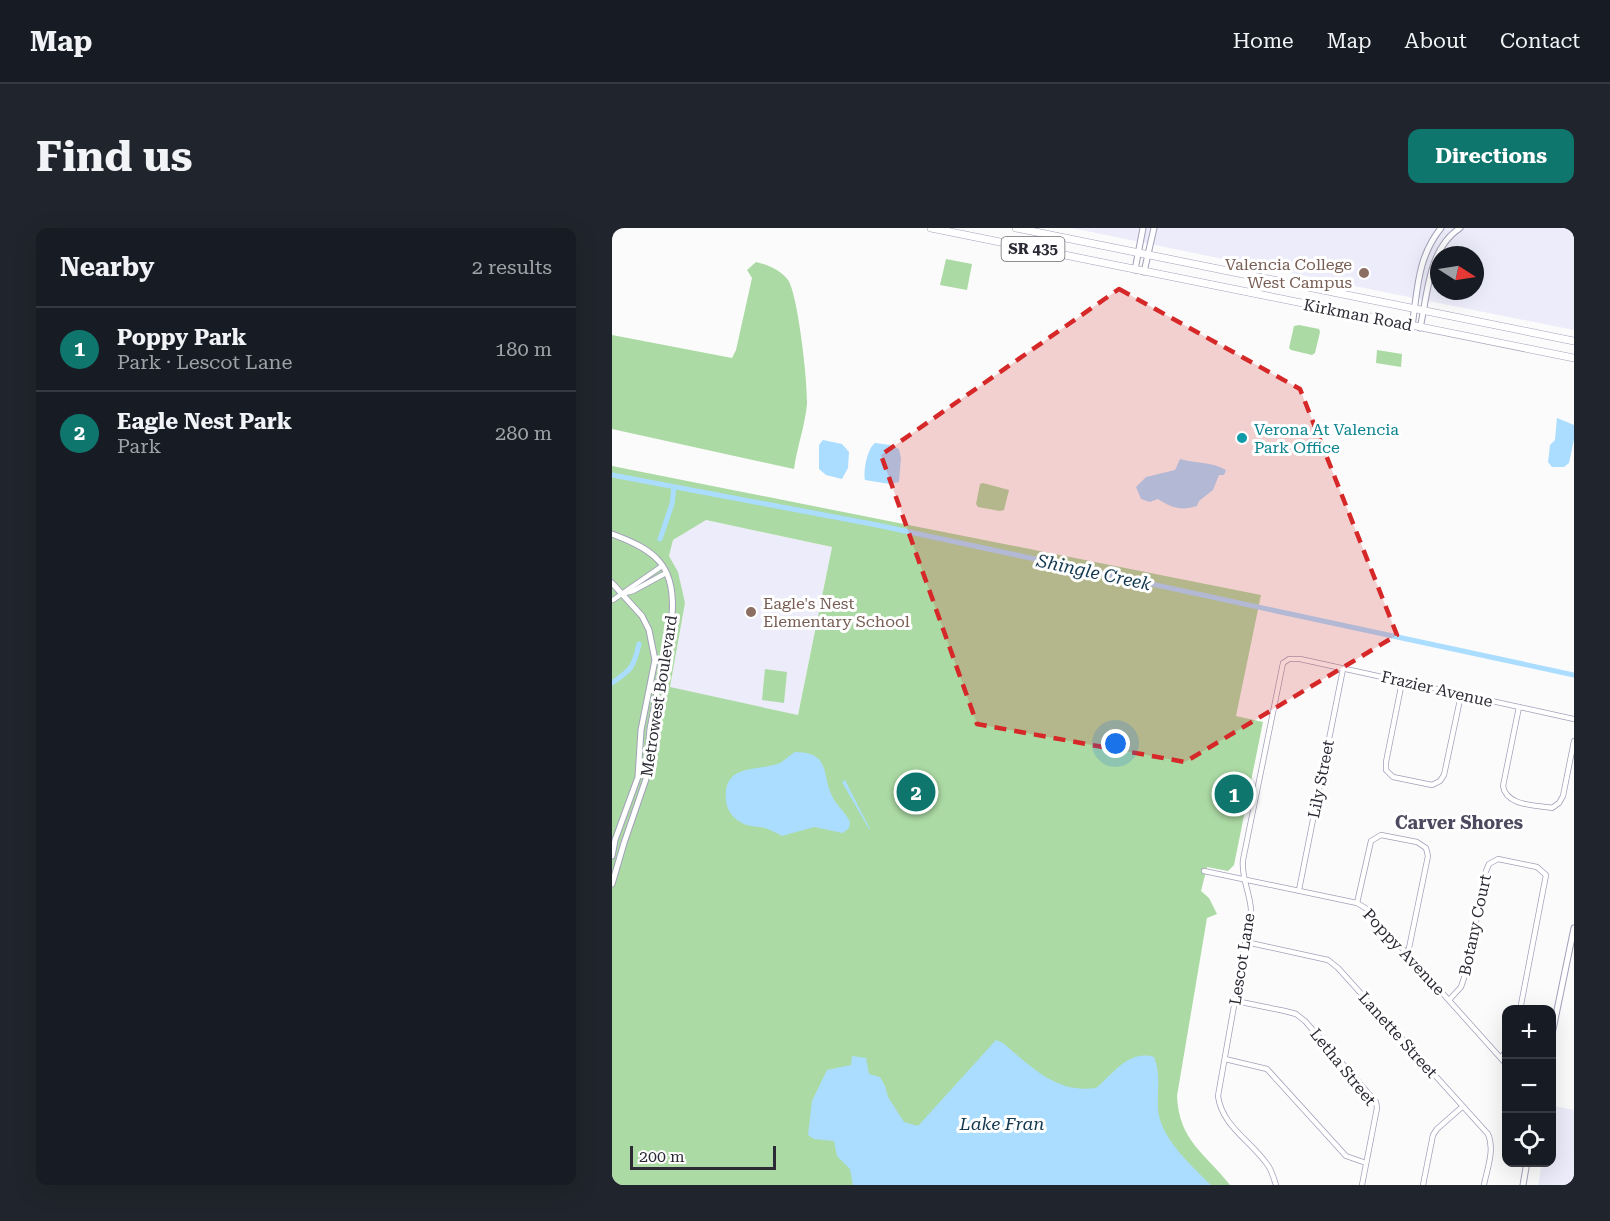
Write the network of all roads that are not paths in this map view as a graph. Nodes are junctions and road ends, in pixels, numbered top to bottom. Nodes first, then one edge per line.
1 (931, 228) edge
2 (1018, 228) edge
3 (1143, 228) edge
4 (1154, 228) edge
5 (1441, 228) edge
6 (1460, 228) edge
7 (1138, 253) junction
8 (1148, 255) junction
9 (1135, 270) junction
10 (1144, 272) junction
11 (1414, 309) junction
12 (1424, 311) junction
13 (1412, 326) junction
14 (1420, 328) junction
15 (1574, 341) edge
16 (1574, 358) edge
17 (612, 534) edge
18 (662, 566) junction
19 (666, 573) junction
20 (612, 583) edge
21 (622, 594) junction
22 (613, 600) edge
23 (1300, 659) joint
24 (654, 668) junction
25 (1343, 669) junction
26 (662, 670) junction
27 (1402, 682) junction
28 (1461, 695) junction
29 (1519, 707) junction
30 (1574, 720) edge
31 (1574, 741) edge
32 (621, 824) junction
33 (629, 828) junction
34 (612, 856) edge
35 (1204, 871) dead end
36 (1243, 879) junction
37 (612, 884) edge
38 (1299, 890) junction
39 (1357, 903) junction
40 (1574, 928) edge
41 (1246, 942) junction
42 (1408, 954) junction
43 (1449, 1000) junction
44 (1236, 1001) junction
45 (1521, 1005) edge
46 (1556, 1015) edge
47 (1501, 1058) edge
48 (1225, 1059) junction
49 (1462, 1107) junction
50 (1366, 1163) junction
51 (1526, 1167) edge
52 (1276, 1185) edge
53 (1362, 1185) edge
54 (1423, 1185) edge
55 (1484, 1185) edge
56 (1523, 1185) edge

1 - 9 main road, Kirkman Road / SR 435
2 - 7 main road, Kirkman Road / SR 435
3 - 7 street
4 - 8 street
5 - 11 street
6 - 12 street
7 - 8 main road, Kirkman Road / SR 435
7 - 9 street
8 - 10 street
8 - 11 main road, Kirkman Road / SR 435
9 - 10 main road, Kirkman Road / SR 435
10 - 13 main road, Kirkman Road / SR 435
11 - 12 main road, Kirkman Road / SR 435
11 - 13 street
12 - 14 street
12 - 15 main road, Kirkman Road / SR 435
13 - 14 main road, Kirkman Road / SR 435
14 - 16 main road, Kirkman Road / SR 435
17 - 18 street, Metrowest Boulevard
18 - 19 street, Metrowest Boulevard
18 - 21 street
19 - 21 street
19 - 26 street, Metrowest Boulevard
20 - 21 street, Metrowest Boulevard
21 - 22 street
21 - 24 street, Metrowest Boulevard
23 - 25 street, Frazier Avenue
23 - 36 street, Lescot Lane
24 - 26 street
24 - 32 street, Metrowest Boulevard
25 - 27 street, Frazier Avenue
25 - 38 street, Lily Street
26 - 33 street, Metrowest Boulevard
27 - 28 street, Frazier Avenue
27 - 28 street
28 - 29 street, Frazier Avenue
29 - 30 street, Frazier Avenue
29 - 31 street
32 - 33 street
32 - 34 street, Metrowest Boulevard
33 - 37 street, Metrowest Boulevard
35 - 36 street, Poppy Avenue
36 - 38 street, Poppy Avenue
36 - 41 street, Lescot Lane
38 - 39 street, Poppy Avenue
39 - 42 street, Poppy Avenue
39 - 42 street
40 - 46 street
41 - 44 street, Lescot Lane
41 - 49 street, Lanette Street
42 - 43 street, Poppy Avenue
43 - 45 street, Botany Court
43 - 47 street, Poppy Avenue
44 - 48 street, Lescot Lane
44 - 50 street, Letha Street
48 - 50 street
48 - 52 street, Lescot Lane
49 - 54 street
49 - 55 street, Lanette Street
50 - 53 street, Letha Street
51 - 56 street

